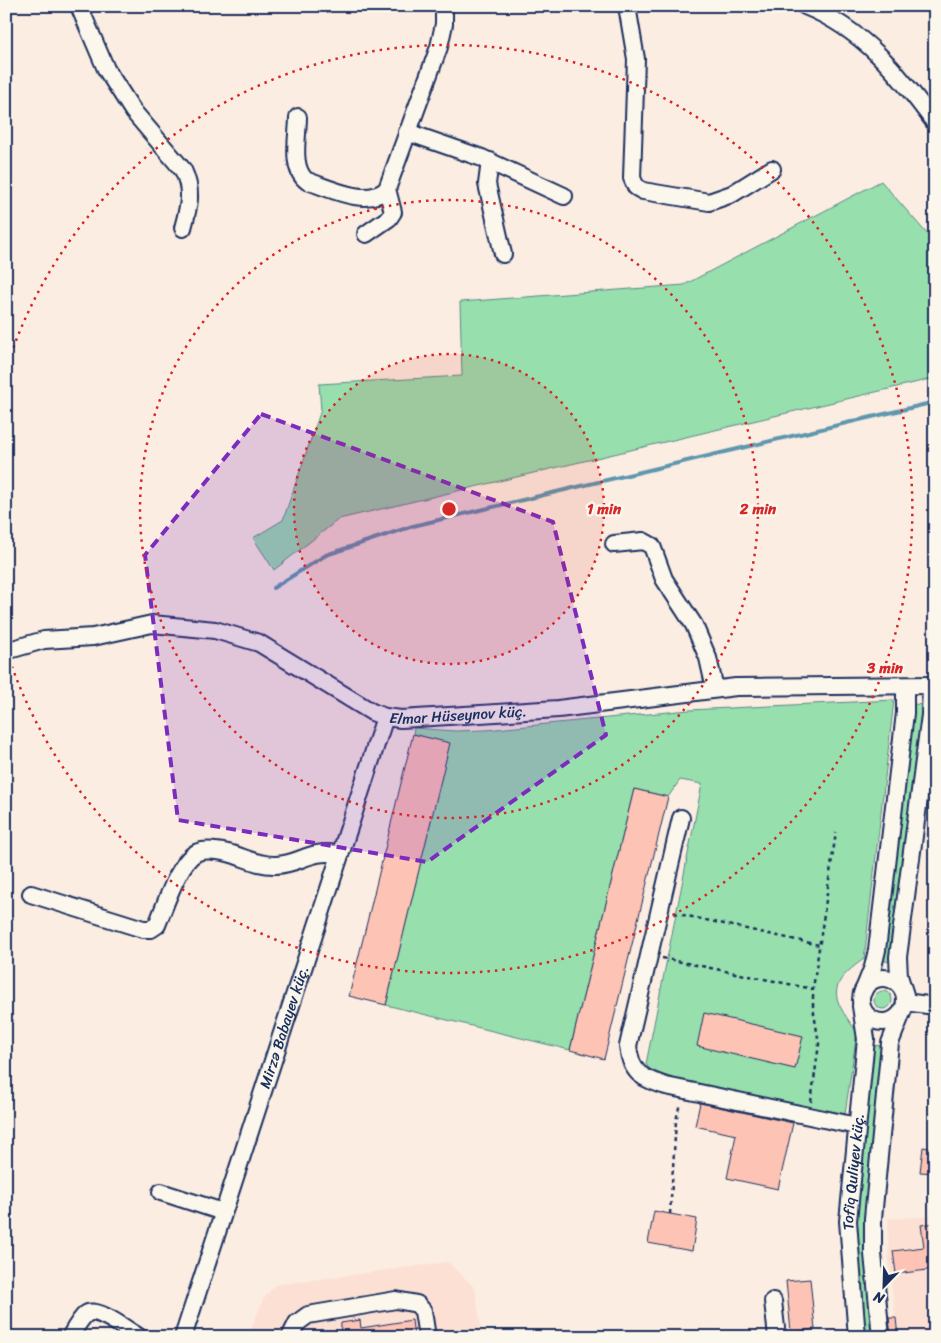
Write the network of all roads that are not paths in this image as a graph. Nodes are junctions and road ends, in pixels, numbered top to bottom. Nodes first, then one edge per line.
1 (79, 6) edge
2 (444, 6) edge
3 (627, 6) edge
4 (805, 6) edge
5 (298, 118) dead end
6 (935, 123) edge
7 (408, 132) junction
8 (490, 161) junction
9 (772, 169) dead end
10 (387, 189) junction
11 (564, 196) dead end
12 (183, 228) dead end
13 (366, 234) dead end
14 (503, 254) dead end
15 (614, 544) dead end
16 (6, 652) edge
17 (933, 685) edge
18 (906, 686) junction
19 (715, 689) junction
20 (385, 717) junction
21 (929, 759) edge
22 (681, 818) dead end
23 (339, 854) junction
24 (31, 894) dead end
25 (862, 999) junction
26 (904, 1003) junction
27 (935, 1006) edge
28 (857, 1126) junction
29 (161, 1192) dead end
30 (223, 1212) junction
31 (773, 1301) dead end
32 (70, 1337) edge
33 (139, 1337) edge
34 (183, 1337) edge
35 (290, 1337) edge
36 (427, 1337) edge
37 (777, 1337) edge
38 (857, 1337) edge
39 (882, 1337) edge

1 - 12 street
2 - 7 street
3 - 9 street
4 - 6 street
5 - 10 street
7 - 8 street
7 - 10 street
8 - 11 street
8 - 14 street
10 - 13 street
15 - 19 street
16 - 20 street, Elmar Hüseynov küç.
17 - 18 street, Elmar Hüseynov küç.
17 - 21 street
18 - 19 street, Elmar Hüseynov küç.
18 - 25 street
19 - 20 street, Elmar Hüseynov küç.
20 - 23 street, Mirzə Babayev küç.
21 - 26 street
22 - 28 street
23 - 24 street
23 - 30 street, Mirzə Babayev küç.
25 - 26 street
25 - 26 street
25 - 28 street, Tofiq Quliyev küç.
26 - 27 street
26 - 39 street, Tofiq Quliyev küç.
28 - 38 street, Tofiq Quliyev küç.
29 - 30 street
30 - 34 street, Mirzə Babayev küç.
31 - 37 street
32 - 33 street
35 - 36 street

